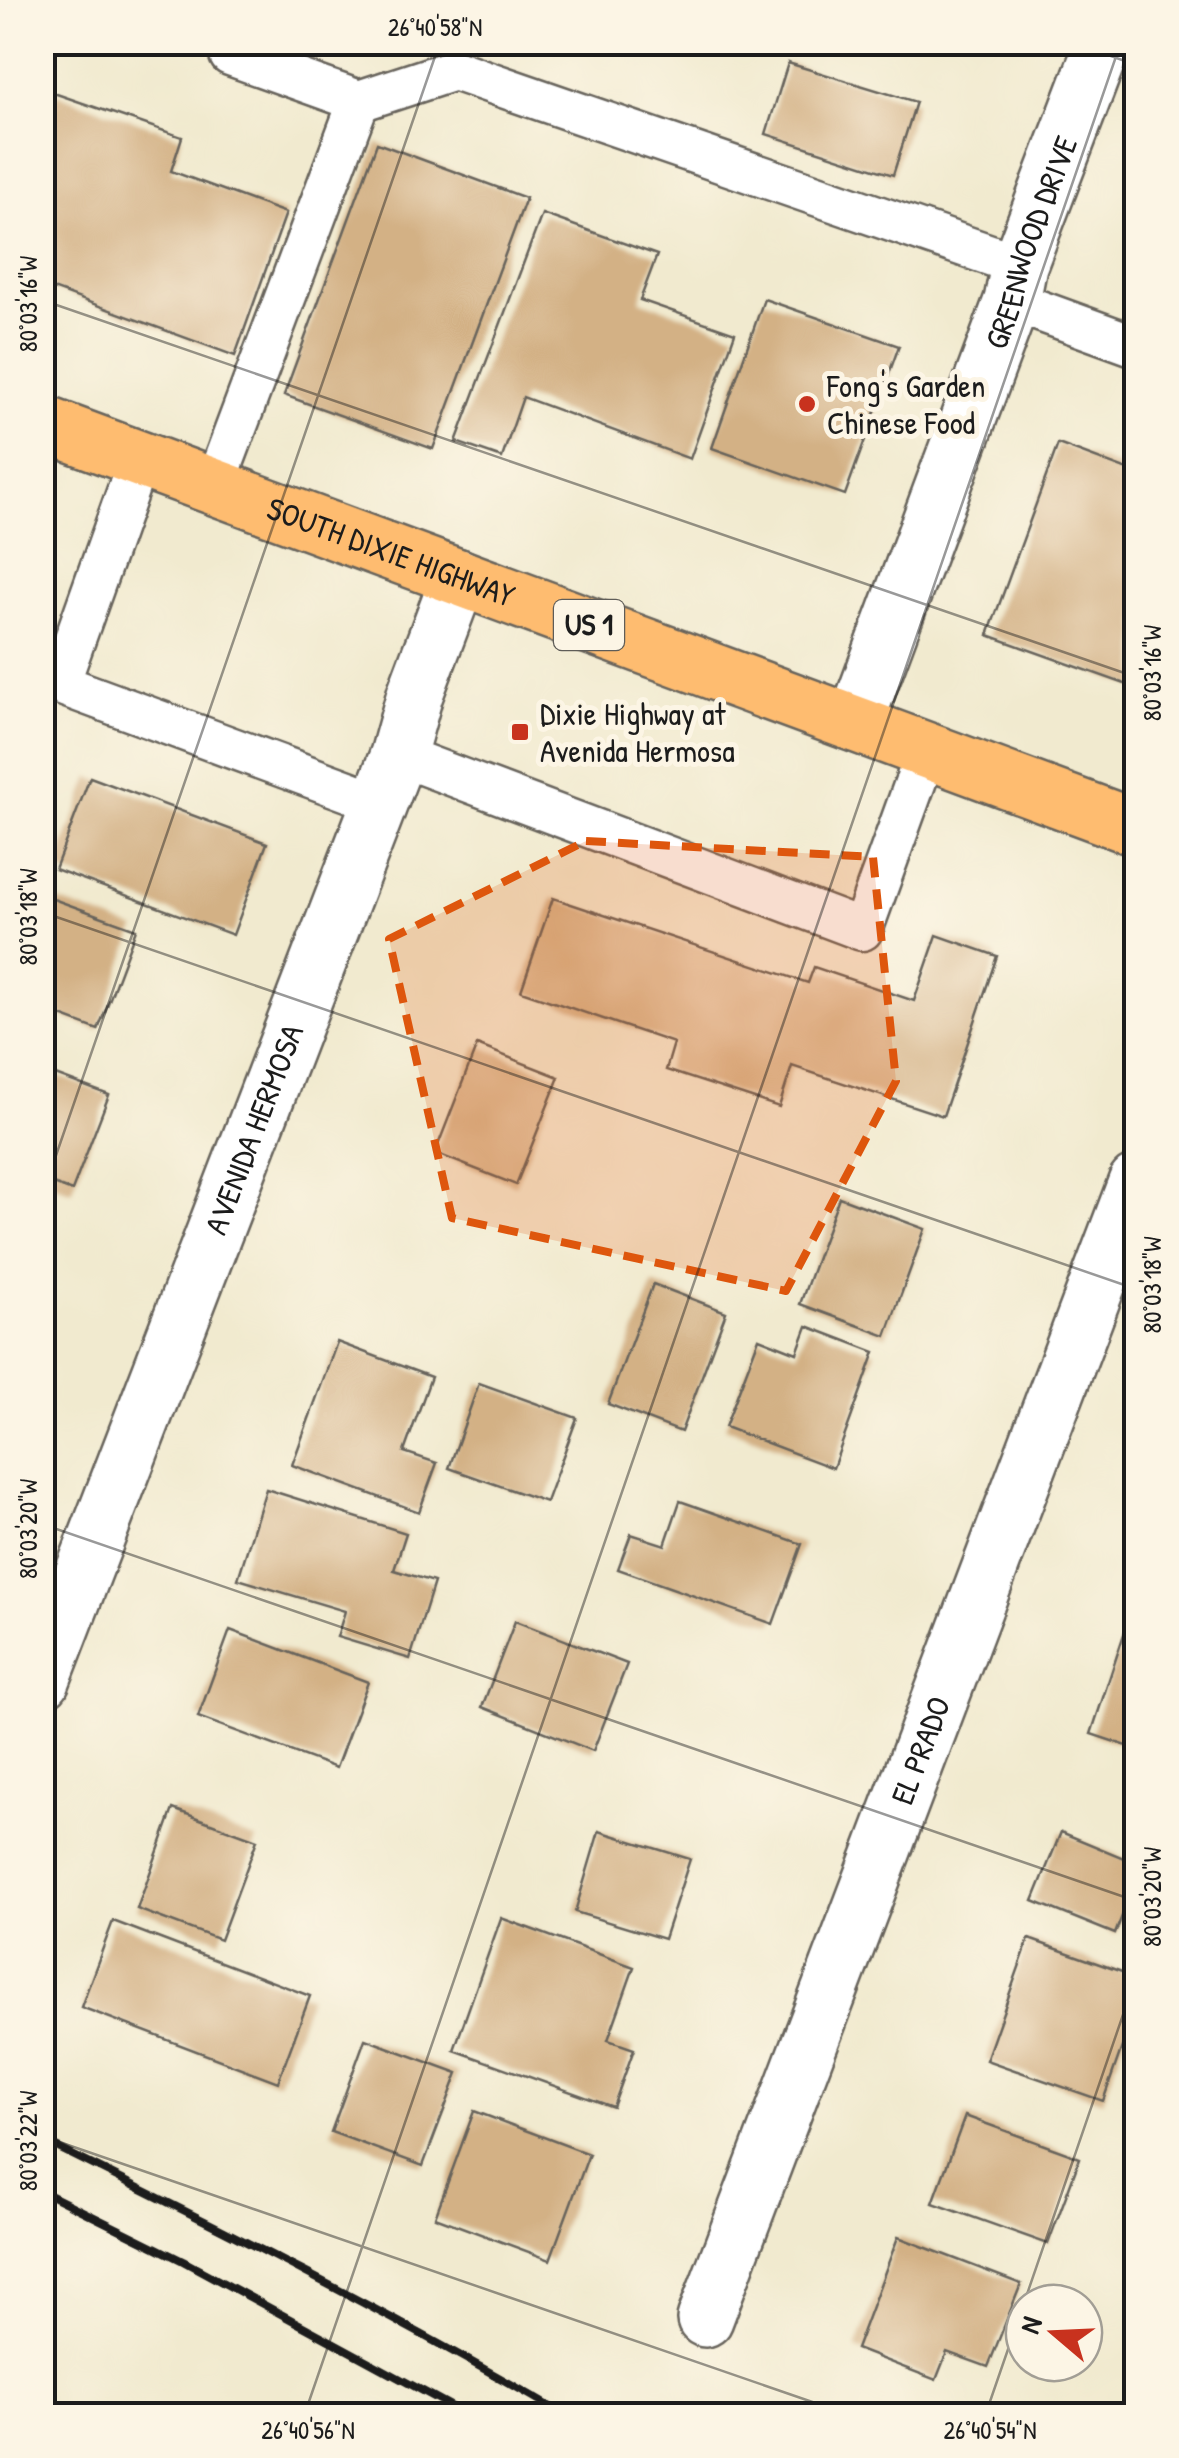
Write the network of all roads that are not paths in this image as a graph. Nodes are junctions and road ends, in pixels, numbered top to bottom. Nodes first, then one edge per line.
1 (1104, 42) edge
2 (230, 55) dead end
3 (359, 101) junction
4 (1015, 283) junction
5 (1136, 346) edge
6 (42, 423) edge
7 (139, 458) junction
8 (214, 486) junction
9 (459, 578) junction
10 (855, 723) junction
11 (927, 750) junction
12 (388, 778) junction
13 (1136, 828) edge
14 (1134, 1200) edge
15 (42, 1680) edge
16 (705, 2319) dead end

1 - 4 street, GREENWOOD DRIVE
2 - 3 lane
3 - 4 lane
3 - 8 lane
4 - 5 lane
4 - 10 street, GREENWOOD DRIVE
6 - 7 main road, SOUTH DIXIE HIGHWAY / US 1
7 - 8 main road, SOUTH DIXIE HIGHWAY / US 1
7 - 12 lane
8 - 9 main road, SOUTH DIXIE HIGHWAY / US 1
9 - 10 main road, SOUTH DIXIE HIGHWAY / US 1
9 - 12 street, AVENIDA HERMOSA
10 - 11 main road, SOUTH DIXIE HIGHWAY / US 1
11 - 12 lane
11 - 13 main road, SOUTH DIXIE HIGHWAY / US 1
12 - 15 street, AVENIDA HERMOSA
14 - 16 street, EL PRADO

